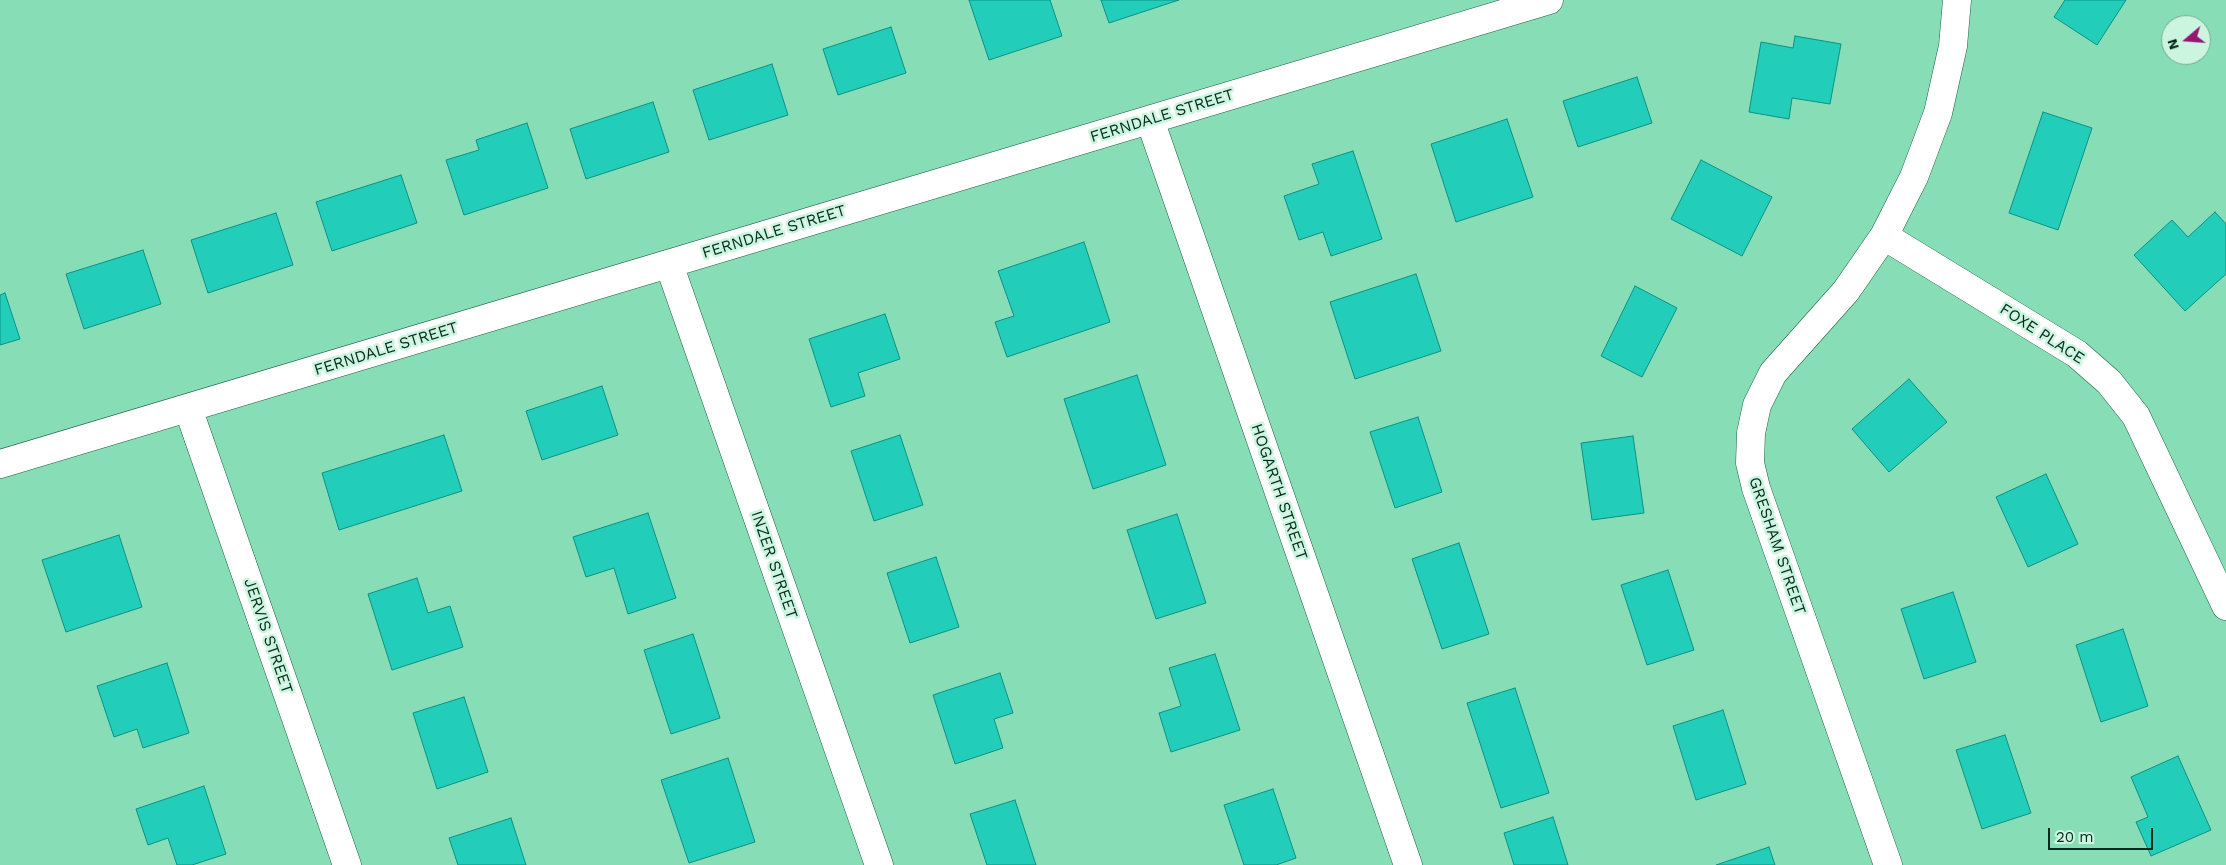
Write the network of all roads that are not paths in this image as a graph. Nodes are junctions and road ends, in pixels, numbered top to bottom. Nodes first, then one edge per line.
1 (1549, 0) edge
2 (1957, 0) edge
3 (1150, 120) junction
4 (1884, 236) junction
5 (669, 264) junction
6 (188, 408) junction
7 (0, 464) edge
8 (2226, 606) edge
9 (348, 865) edge
10 (879, 865) edge
11 (1408, 865) edge
12 (1888, 865) edge

1 - 3 street, FERNDALE STREET
2 - 4 street, GRESHAM STREET
3 - 5 street, FERNDALE STREET
3 - 11 street, HOGARTH STREET
4 - 8 street, FOXE PLACE
4 - 12 street, GRESHAM STREET
5 - 6 street, FERNDALE STREET
5 - 10 street, INZER STREET
6 - 7 street, FERNDALE STREET
6 - 9 street, JERVIS STREET

